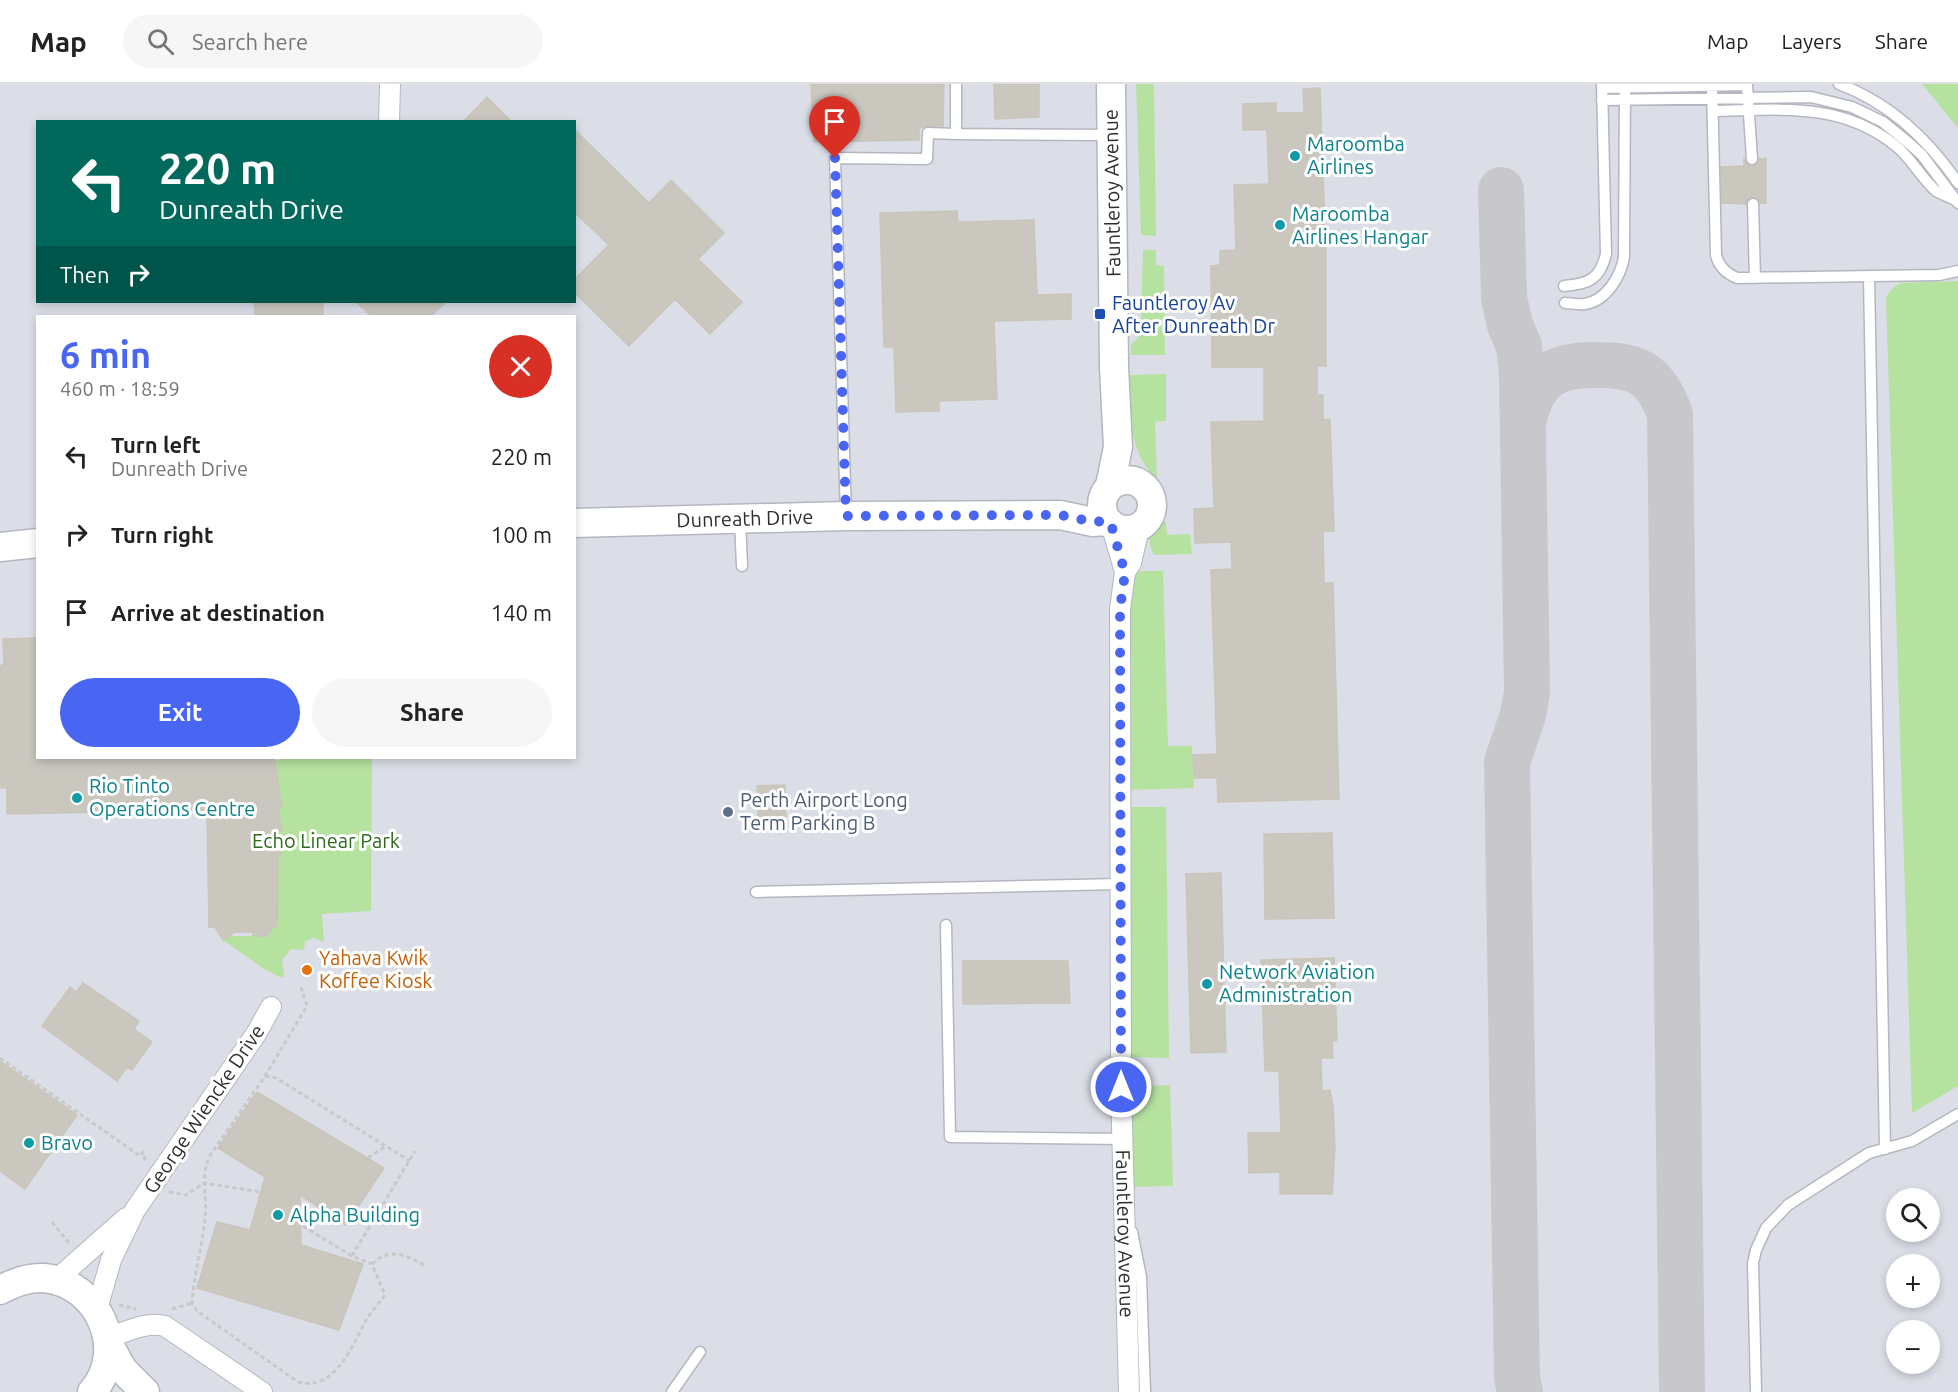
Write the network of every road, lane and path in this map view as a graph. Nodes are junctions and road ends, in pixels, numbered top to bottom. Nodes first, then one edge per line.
1 (390, 84) edge
2 (956, 84) edge
3 (1111, 84) edge
4 (1839, 84) edge
5 (1625, 86) edge
6 (1606, 89) edge
7 (1712, 93) junction
8 (1748, 98) junction
9 (1625, 99) junction
10 (1713, 111) junction
11 (1749, 111) junction
12 (389, 120) edge
13 (956, 134) junction
14 (1111, 135) junction
15 (1752, 159) dead end
16 (1958, 183) edge
17 (1955, 201) edge
18 (1753, 204) dead end
19 (1958, 271) edge
20 (1869, 276) junction
21 (1755, 278) junction
22 (1564, 286) dead end
23 (1565, 303) dead end
24 (1114, 501) junction
25 (846, 516) junction
26 (740, 519) junction
27 (576, 523) edge
28 (1139, 528) junction
29 (36, 543) edge
30 (0, 548) edge
31 (742, 566) dead end
32 (1125, 573) junction
33 (1120, 884) junction
34 (756, 892) dead end
35 (946, 925) dead end
36 (301, 987) dead end
37 (271, 1007) dead end
38 (0, 1058) edge
39 (265, 1076) junction
40 (1958, 1114) edge
41 (1123, 1139) junction
42 (386, 1146) junction
43 (1885, 1149) junction
44 (416, 1151) dead end
45 (143, 1152) dead end
46 (368, 1158) dead end
47 (410, 1161) junction
48 (204, 1183) junction
49 (153, 1185) junction
50 (261, 1192) dead end
51 (1125, 1203) junction
52 (135, 1210) junction
53 (52, 1222) dead end
54 (301, 1225) dead end
55 (72, 1247) dead end
56 (352, 1256) junction
57 (372, 1264) junction
58 (427, 1267) dead end
59 (56, 1280) junction
60 (7, 1281) edge
61 (106, 1304) junction
62 (192, 1304) junction
63 (138, 1309) dead end
64 (164, 1319) junction
65 (108, 1341) junction
66 (700, 1352) dead end
67 (92, 1392) edge
68 (146, 1392) edge
69 (262, 1392) edge
70 (672, 1392) edge
71 (1129, 1392) edge
72 (1145, 1392) edge
73 (1756, 1392) edge

1 - 12 street
2 - 13 lane
3 - 14 main road, Fauntleroy Avenue
4 - 16 lane
5 - 6 lane
5 - 7 lane
5 - 9 lane
6 - 9 lane
6 - 22 lane
7 - 8 lane
7 - 9 lane
7 - 10 lane
8 - 11 lane
8 - 17 lane
9 - 23 lane
10 - 11 lane
10 - 21 lane
11 - 15 lane
11 - 17 lane
13 - 14 lane
13 - 25 lane
14 - 24 main road, Fauntleroy Avenue
18 - 21 lane
19 - 20 lane
20 - 21 lane
20 - 43 lane
24 - 25 main road, Dunreath Drive
24 - 28 main road
24 - 28 main road
24 - 32 street, Fauntleroy Avenue
25 - 26 main road, Dunreath Drive
26 - 27 main road, Dunreath Drive
26 - 31 lane
28 - 32 street, Fauntleroy Avenue
29 - 30 main road
32 - 33 street, Fauntleroy Avenue
33 - 34 lane
33 - 41 street, Fauntleroy Avenue
35 - 41 lane
36 - 39 path
37 - 49 street, George Wiencke Drive
38 - 45 path
39 - 42 path
39 - 48 path
40 - 43 lane
41 - 51 street, Fauntleroy Avenue
42 - 46 path
42 - 47 path
43 - 73 lane
44 - 47 path
47 - 56 path
48 - 49 path
48 - 50 path
48 - 62 path
49 - 52 street, George Wiencke Drive
51 - 71 street, Fauntleroy Avenue
51 - 72 lane
52 - 59 street, George Wiencke Drive
52 - 61 street, George Wiencke Drive
53 - 55 path
54 - 56 path
56 - 57 path
57 - 58 path
57 - 62 path
59 - 60 main road
59 - 61 main road
61 - 63 path
61 - 65 main road
62 - 64 path
64 - 65 street
64 - 69 street
65 - 67 main road
65 - 68 main road
66 - 70 lane

